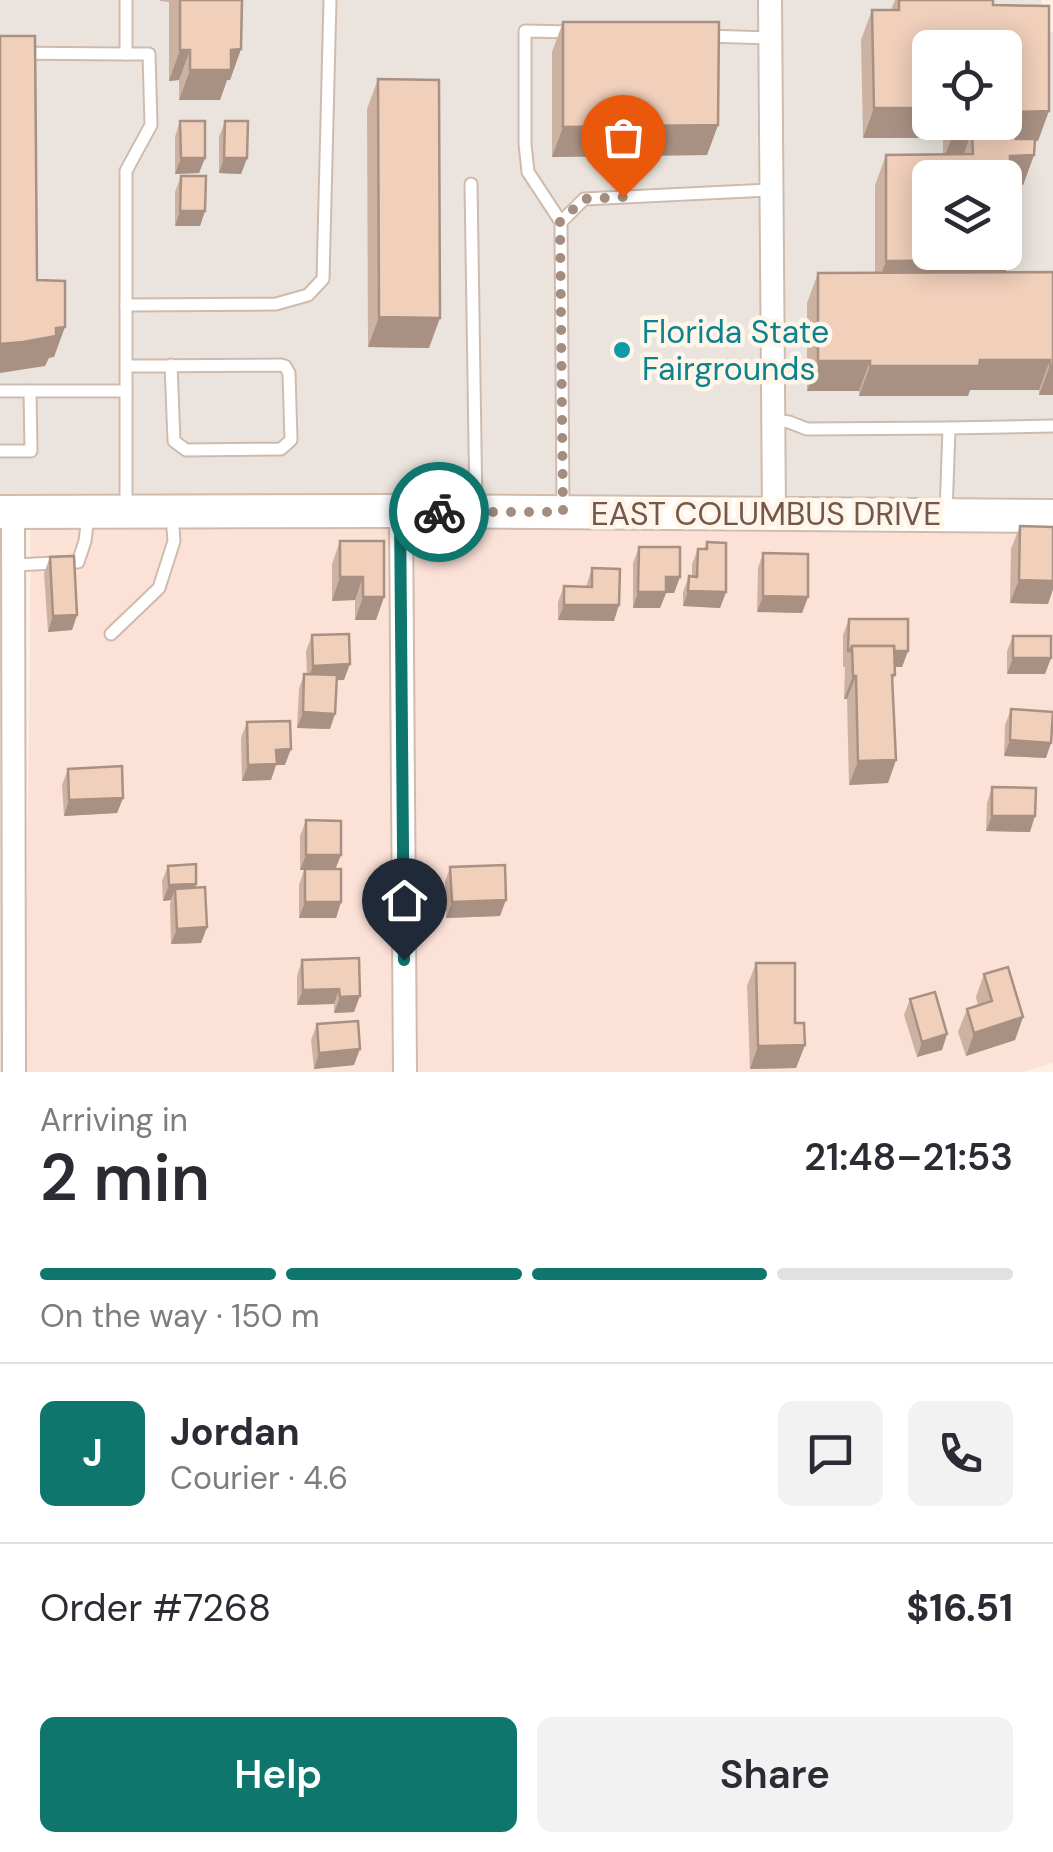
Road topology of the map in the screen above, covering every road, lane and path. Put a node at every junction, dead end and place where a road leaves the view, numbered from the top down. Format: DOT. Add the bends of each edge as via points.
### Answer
graph roads {
  1 [pos="126,0"];
  2 [pos="330,0"];
  3 [pos="770,0"];
  4 [pos="584,33"];
  5 [pos="701,36"];
  6 [pos="770,38"];
  7 [pos="0,53"];
  8 [pos="126,54"];
  9 [pos="471,184"];
  10 [pos="772,190"];
  11 [pos="560,222"];
  12 [pos="126,305"];
  13 [pos="171,365"];
  14 [pos="127,366"];
  15 [pos="0,392"];
  16 [pos="30,392"];
  17 [pos="126,392"];
  18 [pos="774,420"];
  19 [pos="1053,426"];
  20 [pos="948,428"];
  21 [pos="0,450"];
  22 [pos="400,511"];
  23 [pos="7,512"];
  24 [pos="89,512"];
  25 [pos="126,512"];
  26 [pos="171,512"];
  27 [pos="476,512"];
  28 [pos="563,512"];
  29 [pos="774,514"];
  30 [pos="946,516"];
  31 [pos="1053,516"];
  32 [pos="13,565"];
  33 [pos="111,634"];
  34 [pos="14,1072"];
  35 [pos="405,1072"];
  1 -- 8 [label="lane"];
  2 -- 12 [label="lane" via="323,279 308,295 276,304"];
  3 -- 6 [label="street"];
  4 -- 11 [label="lane" via="525,31 528,172"];
  5 -- 6 [label="lane"];
  6 -- 10 [label="street"];
  7 -- 8 [label="lane"];
  8 -- 12 [label="lane" via="149,54 150,125 126,171"];
  9 -- 27 [label="lane"];
  10 -- 11 [label="lane" via="584,199"];
  10 -- 18 [label="street"];
  11 -- 28 [label="lane"];
  12 -- 14 [label="lane"];
  13 -- 13 [label="lane" via="284,366 288,445 178,446"];
  13 -- 14 [label="lane"];
  14 -- 17 [label="lane"];
  15 -- 16 [label="lane"];
  16 -- 17 [label="lane"];
  16 -- 21 [label="lane" via="31,451"];
  17 -- 25 [label="lane"];
  18 -- 20 [label="lane" via="806,429"];
  18 -- 29 [label="street"];
  19 -- 20 [label="lane"];
  20 -- 30 [label="lane"];
  22 -- 26 [label="main road, EAST COLUMBUS DRIVE"];
  22 -- 27 [label="main road, EAST COLUMBUS DRIVE"];
  22 -- 35 [label="street"];
  23 -- 24 [label="main road, EAST COLUMBUS DRIVE"];
  23 -- 32 [label="street"];
  24 -- 25 [label="main road, EAST COLUMBUS DRIVE"];
  24 -- 32 [label="lane" via="78,562"];
  25 -- 26 [label="main road, EAST COLUMBUS DRIVE"];
  26 -- 33 [label="lane" via="174,541 159,588"];
  27 -- 28 [label="main road, EAST COLUMBUS DRIVE"];
  28 -- 29 [label="main road, EAST COLUMBUS DRIVE"];
  29 -- 30 [label="main road, EAST COLUMBUS DRIVE"];
  30 -- 31 [label="main road, EAST COLUMBUS DRIVE"];
  32 -- 34 [label="street"];
}
